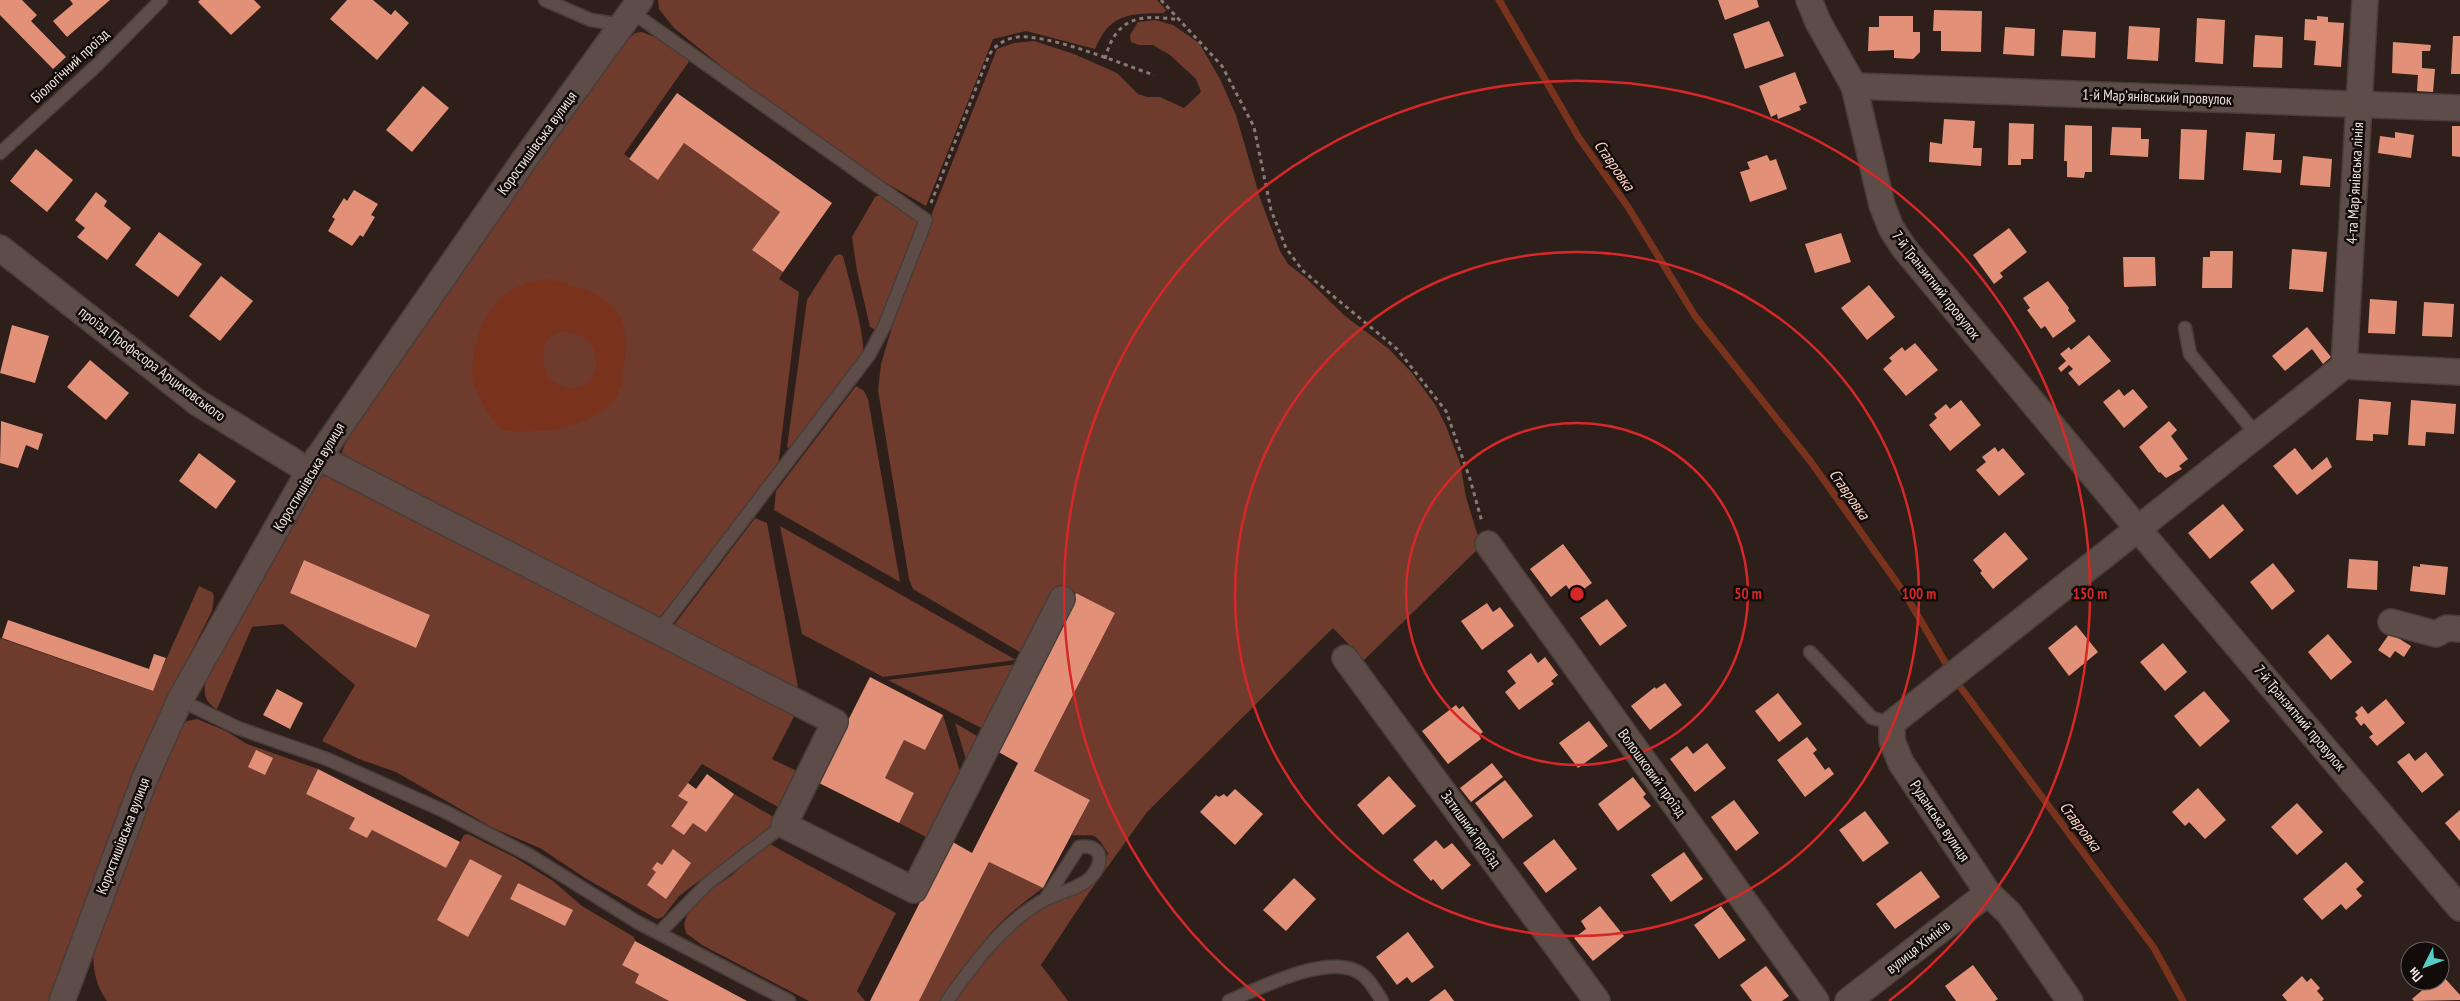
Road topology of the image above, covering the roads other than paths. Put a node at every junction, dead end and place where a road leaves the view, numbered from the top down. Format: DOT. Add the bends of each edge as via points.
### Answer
graph roads {
  1 [pos="161,0"];
  2 [pos="545,0"];
  3 [pos="1809,0"];
  4 [pos="2365,0"];
  5 [pos="631,12"];
  6 [pos="1854,86"];
  7 [pos="2360,104"];
  8 [pos="2460,108"];
  9 [pos="0,153"];
  10 [pos="0,248"];
  11 [pos="2185,328"];
  12 [pos="2344,366"];
  13 [pos="2460,372"];
  14 [pos="2257,435"];
  15 [pos="314,464"];
  16 [pos="2138,529"];
  17 [pos="1488,544"];
  18 [pos="1062,599"];
  19 [pos="2391,622"];
  20 [pos="2460,629"];
  21 [pos="658,632"];
  22 [pos="1810,652"];
  23 [pos="1345,658"];
  24 [pos="180,700"];
  25 [pos="1892,723"];
  26 [pos="784,825"];
  27 [pos="1988,893"];
  28 [pos="1046,898"];
  29 [pos="2458,903"];
  30 [pos="659,933"];
  31 [pos="65,1000"];
  32 [pos="789,1001"];
  33 [pos="946,1001"];
  34 [pos="1229,1001"];
  35 [pos="1382,1001"];
  36 [pos="1597,1001"];
  37 [pos="1816,1001"];
  38 [pos="1848,1001"];
  39 [pos="2070,1001"];
  1 -- 9 [label="lane, Біологічний проїзд" via="96,66"];
  2 -- 5 [label="lane" via="592,20"];
  3 -- 6 [label="street, 7-й Транзитний провулок"];
  4 -- 7 [label="street, 4-та Марʼянівська лінія"];
  5 -- 15 [label="street, Коростишівська вулиця" via="516,171"];
  5 -- 21 [label="lane" via="925,220 885,325 870,355"];
  6 -- 7 [label="street, 1-й Марʼянівський провулок"];
  6 -- 16 [label="street, 7-й Транзитний провулок" via="1882,205 1891,228 1904,248"];
  7 -- 8 [label="street, 1-й Марʼянівський провулок"];
  7 -- 12 [label="street, 4-та Марʼянівська лінія"];
  10 -- 15 [label="street, проїзд Професора Арциховського" via="198,403"];
  11 -- 14 [label="lane" via="2190,354"];
  12 -- 13 [label="street"];
  12 -- 14 [label="street"];
  14 -- 16 [label="street"];
  15 -- 21 [label="street, проїзд Професора Арциховського"];
  15 -- 24 [label="street, Коростишівська вулиця"];
  16 -- 25 [label="street"];
  16 -- 29 [label="street, 7-й Транзитний провулок"];
  17 -- 37 [label="street, Волошковий проїзд"];
  18 -- 26 [label="street" via="914,890"];
  19 -- 20 [label="street" via="2436,634 2446,628"];
  21 -- 26 [label="street, проїзд Професора Арциховського" via="835,722"];
  22 -- 25 [label="lane" via="1872,718"];
  23 -- 36 [label="street, Затишний проїзд"];
  24 -- 30 [label="lane" via="238,728 326,759 444,811 531,856"];
  24 -- 31 [label="street, Коростишівська вулиця" via="145,778"];
  25 -- 27 [label="street, Руданська вулиця" via="1892,740 1901,762"];
  26 -- 30 [label="lane" via="708,884"];
  27 -- 38 [label="street, вулиця Хіміків"];
  27 -- 39 [label="street, Руданська вулиця" via="2010,914"];
  28 -- 28 [label="lane" via="1090,878 1098,866 1100,856 1096,848 1089,845 1079,847"];
  28 -- 33 [label="lane" via="1018,916"];
  30 -- 32 [label="lane"];
  34 -- 35 [label="lane" via="1274,982 1328,966 1348,968 1364,975"];
}
